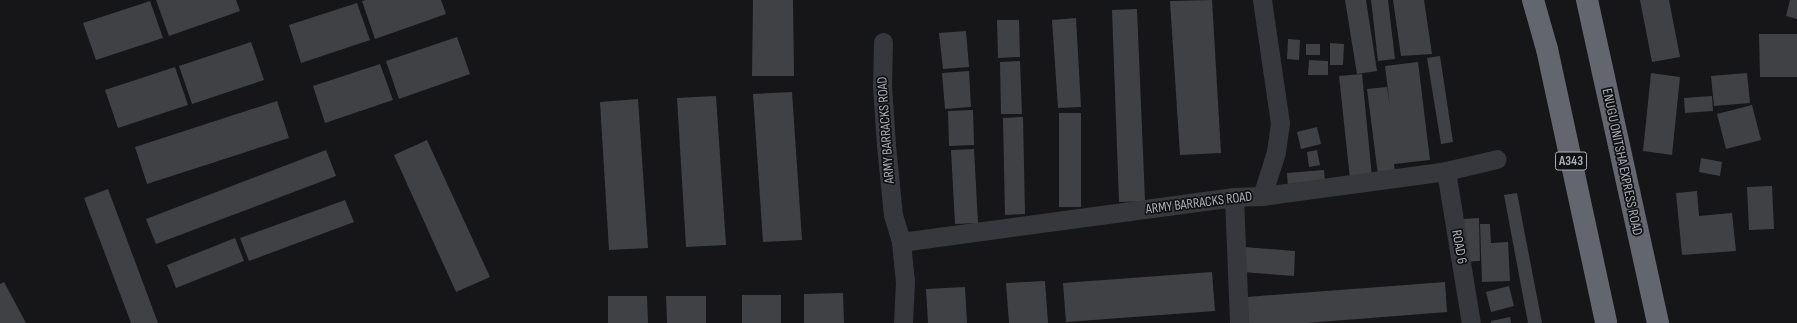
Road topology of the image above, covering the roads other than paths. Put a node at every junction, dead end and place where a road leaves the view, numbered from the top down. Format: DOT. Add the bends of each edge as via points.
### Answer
graph roads {
  1 [pos="1262,0"];
  2 [pos="1533,0"];
  3 [pos="1587,0"];
  4 [pos="884,42"];
  5 [pos="1497,159"];
  6 [pos="1446,171"];
  7 [pos="1262,196"];
  8 [pos="1234,197"];
  9 [pos="901,242"];
  10 [pos="903,323"];
  11 [pos="1239,323"];
  12 [pos="1471,323"];
  13 [pos="1606,323"];
  14 [pos="1658,323"];
  1 -- 7 [label="street" via="1280,123 1276,152"];
  2 -- 13 [label="highway, A343" via="1547,49"];
  3 -- 14 [label="highway, ENUGU ONITSHA EXPRESS ROAD"];
  4 -- 9 [label="street, ARMY BARRACKS ROAD" via="882,86 886,145 893,215"];
  5 -- 6 [label="street, ARMY BARRACKS ROAD"];
  6 -- 7 [label="street, ARMY BARRACKS ROAD"];
  6 -- 12 [label="street, ROAD 6"];
  7 -- 8 [label="street, ARMY BARRACKS ROAD"];
  8 -- 9 [label="street, ARMY BARRACKS ROAD"];
  8 -- 11 [label="street"];
  9 -- 10 [label="street, ARMY BARRACKS ROAD" via="905,282"];
}
